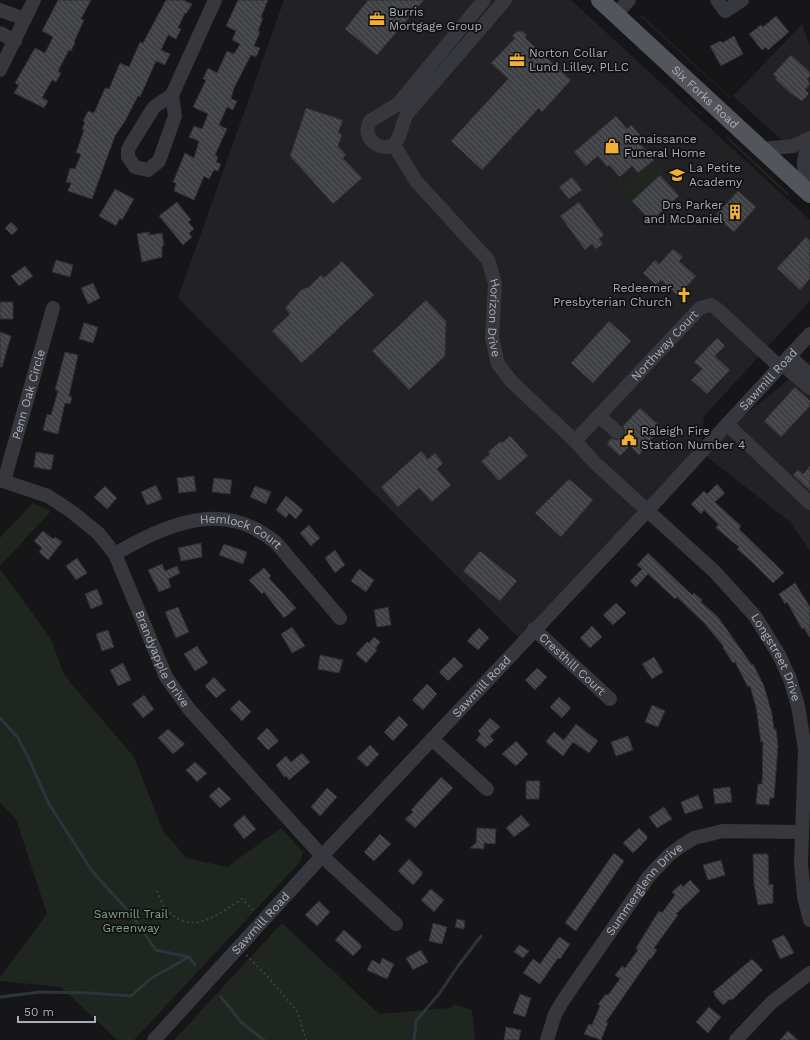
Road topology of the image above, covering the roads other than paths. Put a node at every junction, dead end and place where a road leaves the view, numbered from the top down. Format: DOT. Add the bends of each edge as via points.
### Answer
graph roads {
  1 [pos="34,0"];
  2 [pos="215,0"];
  3 [pos="484,0"];
  4 [pos="505,0"];
  5 [pos="600,0"];
  6 [pos="629,0"];
  7 [pos="717,0"];
  8 [pos="742,0"];
  9 [pos="0,10"];
  10 [pos="616,14"];
  11 [pos="25,19"];
  12 [pos="0,33"];
  13 [pos="15,41"];
  14 [pos="0,70"];
  15 [pos="172,94"];
  16 [pos="810,139"];
  17 [pos="394,145"];
  18 [pos="762,149"];
  19 [pos="808,192"];
  20 [pos="52,308"];
  21 [pos="810,334"];
  22 [pos="784,362"];
  23 [pos="810,375"];
  24 [pos="810,388"];
  25 [pos="599,416"];
  26 [pos="727,424"];
  27 [pos="617,432"];
  28 [pos="575,441"];
  29 [pos="2,481"];
  30 [pos="810,503"];
  31 [pos="648,510"];
  32 [pos="115,554"];
  33 [pos="340,618"];
  34 [pos="534,629"];
  35 [pos="610,699"];
  36 [pos="432,739"];
  37 [pos="808,749"];
  38 [pos="487,789"];
  39 [pos="802,832"];
  40 [pos="322,856"];
  41 [pos="810,920"];
  42 [pos="396,924"];
  43 [pos="810,973"];
  44 [pos="154,1040"];
  45 [pos="547,1040"];
  46 [pos="736,1040"];
  1 -- 11 [label="street"];
  2 -- 15 [label="street"];
  3 -- 17 [label="street" via="398,104 370,121 367,129 370,140 379,146"];
  4 -- 17 [label="street" via="407,114 401,134"];
  5 -- 10 [label="main road, Six Forks Road"];
  6 -- 10 [label="street"];
  7 -- 8 [label="street" via="725,11"];
  9 -- 11 [label="street"];
  10 -- 18 [label="main road, Six Forks Road"];
  11 -- 13 [label="street"];
  12 -- 13 [label="street"];
  13 -- 14 [label="street"];
  15 -- 15 [label="street" via="154,107 131,144 128,157 135,167 148,170 159,160 175,116"];
  16 -- 18 [label="street" via="792,146"];
  16 -- 19 [label="street" via="804,161"];
  17 -- 28 [label="street, Horizon Drive" via="416,181 488,260 495,283 492,338 498,364 512,382"];
  18 -- 19 [label="main road, Six Forks Road"];
  20 -- 29 [label="street, Penn Oak Circle"];
  21 -- 22 [label="street, Sawmill Road"];
  22 -- 23 [label="street"];
  22 -- 24 [label="street"];
  22 -- 25 [label="street, Northway Court" via="717,309 711,305 706,306 686,320"];
  22 -- 26 [label="street, Sawmill Road"];
  25 -- 27 [label="street"];
  25 -- 28 [label="street, Northway Court"];
  26 -- 30 [label="street"];
  26 -- 31 [label="street, Sawmill Road"];
  28 -- 31 [label="street, Horizon Drive"];
  29 -- 32 [label="street, Brandyapple Drive" via="48,496 98,533"];
  31 -- 34 [label="street, Sawmill Road"];
  31 -- 37 [label="street, Longstreet Drive" via="715,572 740,598 766,632 790,679"];
  32 -- 33 [label="street, Hemlock Court" via="150,534 181,522 229,520 256,529 275,542"];
  32 -- 40 [label="street, Brandyapple Drive" via="166,677 190,709"];
  34 -- 35 [label="street, Cresthill Court"];
  34 -- 36 [label="street, Sawmill Road"];
  36 -- 38 [label="street"];
  36 -- 40 [label="street, Sawmill Road"];
  37 -- 39 [label="street, Longstreet Drive"];
  39 -- 41 [label="street, Longstreet Drive" via="801,879"];
  39 -- 45 [label="street, Summerglenn Drive" via="723,831 694,838 668,855 649,876 564,999 555,1014"];
  40 -- 42 [label="street, Brandyapple Drive"];
  40 -- 44 [label="street, Sawmill Road"];
  43 -- 46 [label="street" via="772,1002"];
}
